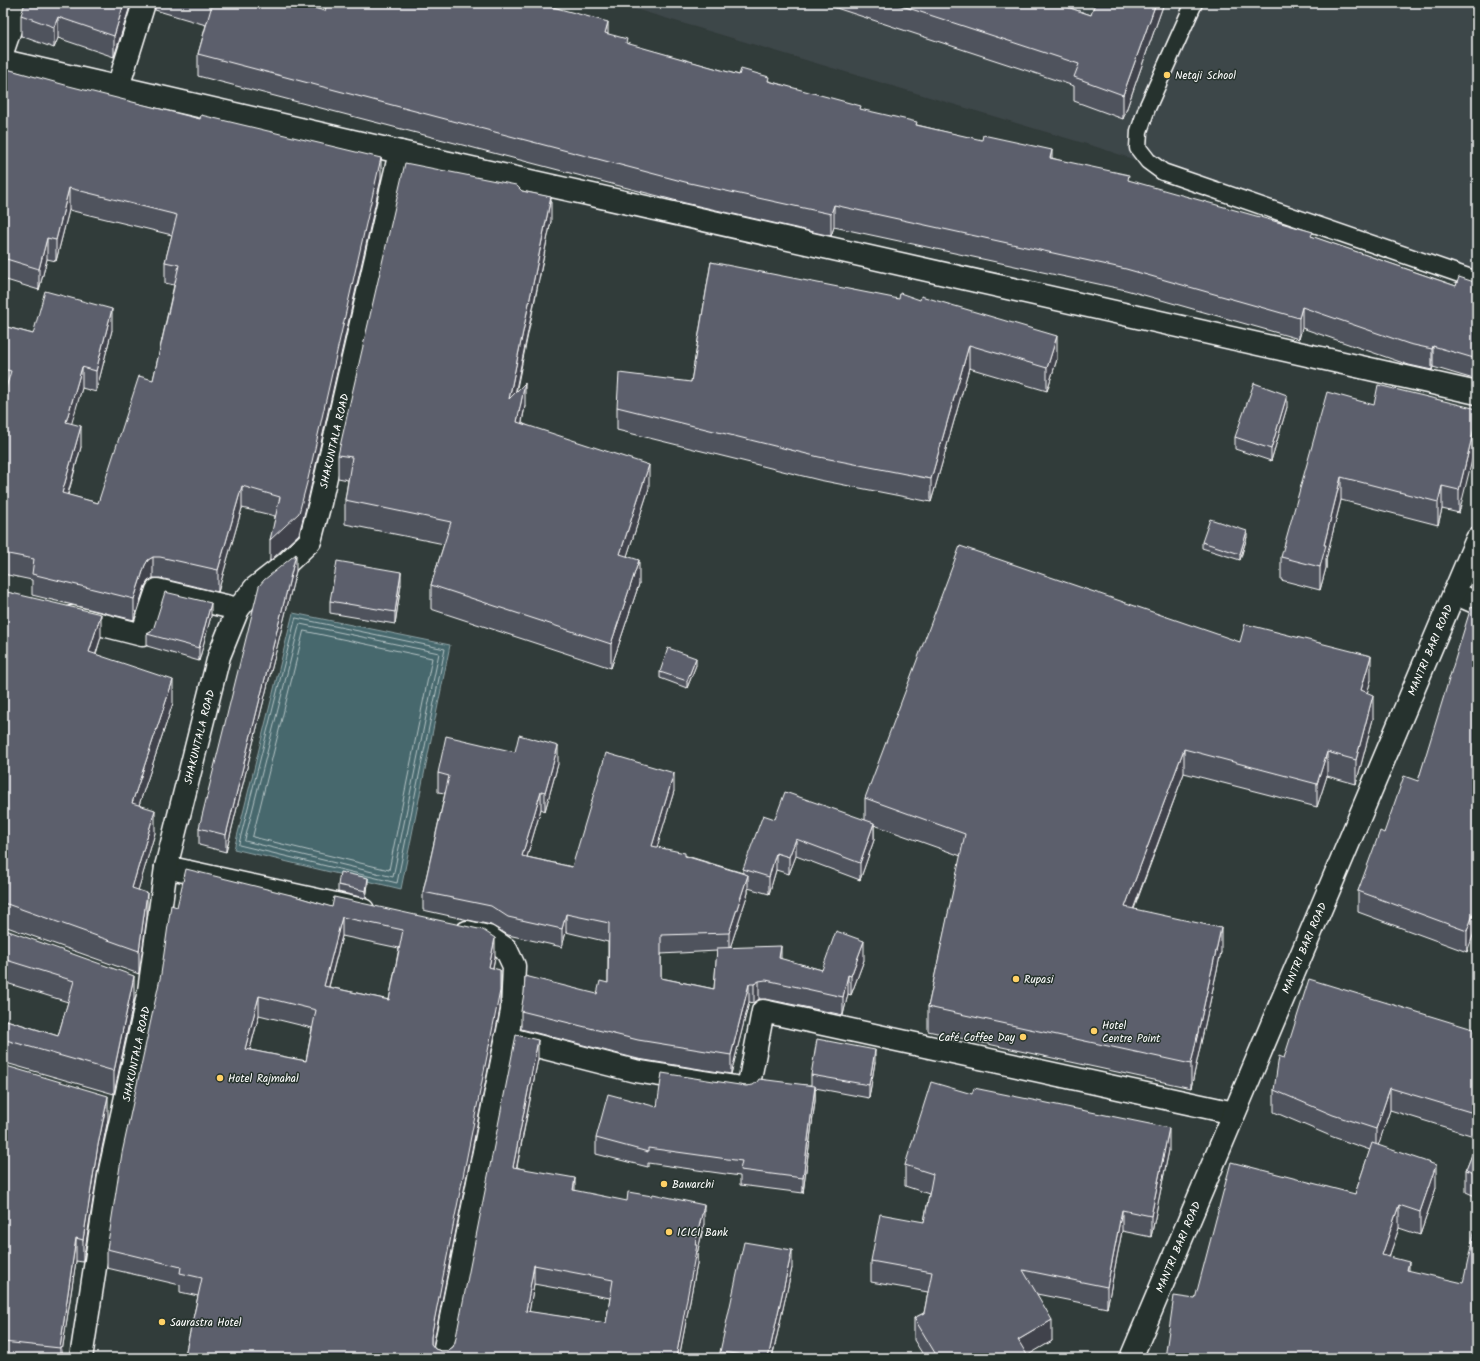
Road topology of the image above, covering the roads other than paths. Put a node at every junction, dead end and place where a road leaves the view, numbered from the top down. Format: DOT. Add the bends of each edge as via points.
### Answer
graph roads {
  1 [pos="19,3"];
  2 [pos="144,3"];
  3 [pos="1194,3"];
  4 [pos="3,50"];
  5 [pos="3,61"];
  6 [pos="118,87"];
  7 [pos="400,152"];
  8 [pos="1477,280"];
  9 [pos="1477,393"];
  10 [pos="1477,539"];
  11 [pos="1454,593"];
  12 [pos="1477,602"];
  13 [pos="238,608"];
  14 [pos="49,612"];
  15 [pos="166,867"];
  16 [pos="380,913"];
  17 [pos="449,928"];
  18 [pos="1289,982"];
  19 [pos="127,984"];
  20 [pos="1312,989"];
  21 [pos="149,991"];
  22 [pos="506,1038"];
  23 [pos="100,1104"];
  24 [pos="123,1110"];
  25 [pos="1234,1114"];
  26 [pos="81,1358"];
  27 [pos="444,1358"];
  28 [pos="1131,1358"];
  1 -- 4 [label="street"];
  2 -- 6 [label="street"];
  3 -- 8 [label="lane" via="1139,131 1138,148 1148,161 1163,172"];
  5 -- 6 [label="street"];
  6 -- 7 [label="street"];
  7 -- 9 [label="street"];
  7 -- 13 [label="street, SHAKUNTALA ROAD" via="310,541 255,588"];
  10 -- 11 [label="street, MANTRI BARI ROAD"];
  11 -- 12 [label="street"];
  11 -- 18 [label="street, MANTRI BARI ROAD"];
  13 -- 14 [label="street" via="157,590 142,635"];
  13 -- 15 [label="street, SHAKUNTALA ROAD" via="219,656"];
  15 -- 16 [label="street"];
  15 -- 21 [label="street, SHAKUNTALA ROAD"];
  17 -- 22 [label="street" via="488,936 506,949 514,966 512,1011"];
  18 -- 20 [label="street"];
  18 -- 25 [label="street, MANTRI BARI ROAD"];
  19 -- 21 [label="street"];
  21 -- 24 [label="street, SHAKUNTALA ROAD"];
  22 -- 25 [label="street" via="635,1071 748,1089 763,1011"];
  22 -- 27 [label="street"];
  23 -- 24 [label="street"];
  24 -- 26 [label="street, SHAKUNTALA ROAD" via="110,1170"];
  25 -- 28 [label="street, MANTRI BARI ROAD"];
}
